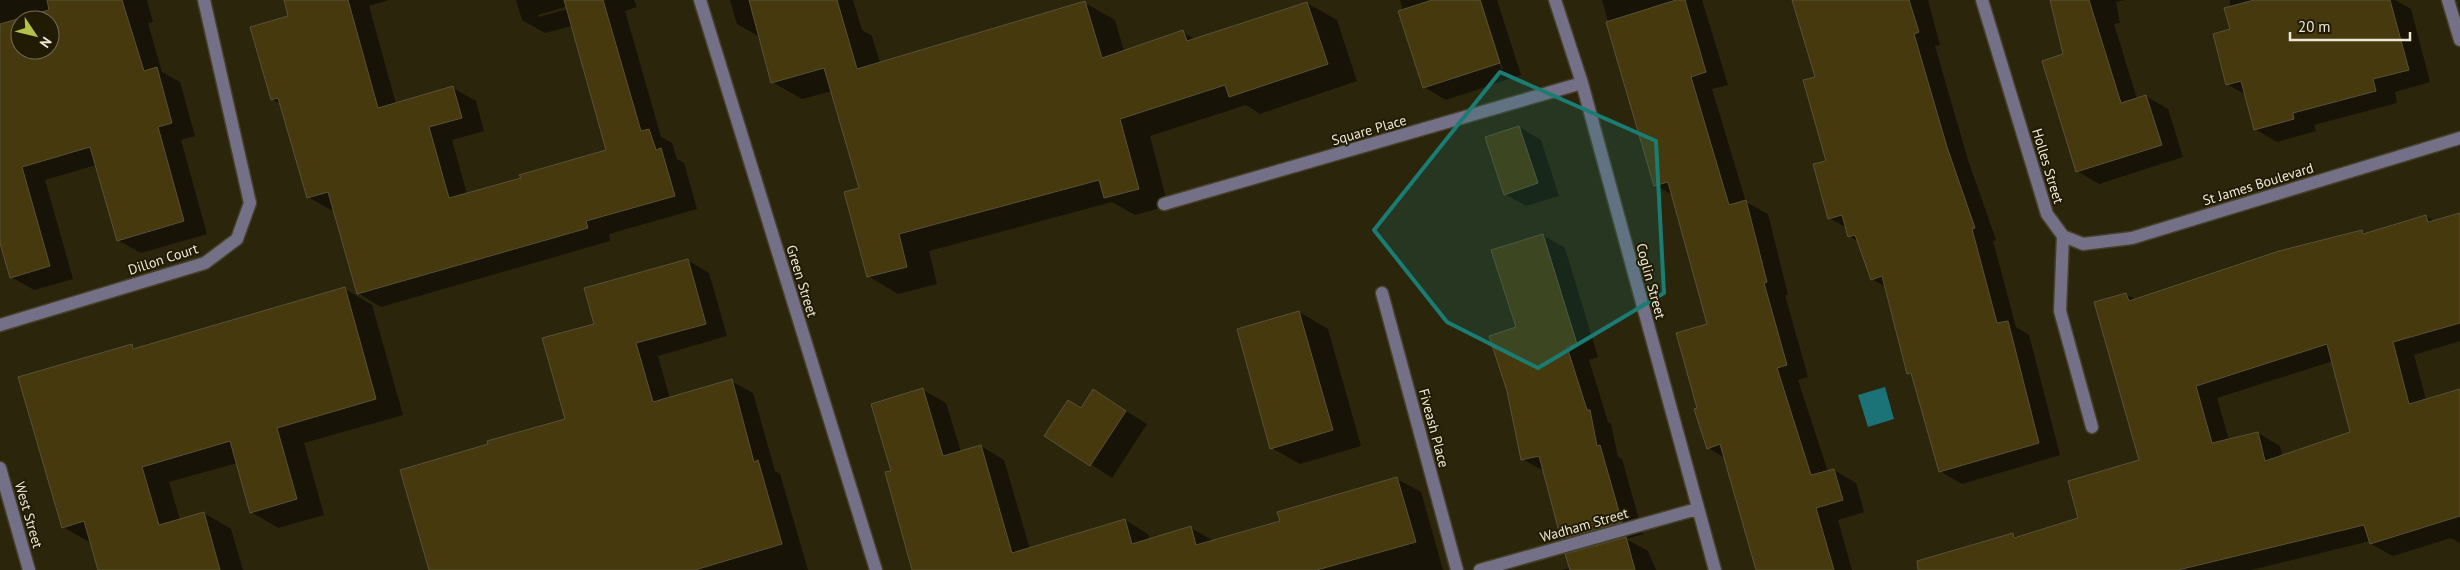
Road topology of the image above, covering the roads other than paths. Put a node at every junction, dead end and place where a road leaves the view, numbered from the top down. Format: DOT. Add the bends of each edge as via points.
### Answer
graph roads {
  1 [pos="204,0"];
  2 [pos="700,0"];
  3 [pos="1555,0"];
  4 [pos="1982,0"];
  5 [pos="2448,0"];
  6 [pos="2460,40"];
  7 [pos="1582,83"];
  8 [pos="2460,138"];
  9 [pos="1164,204"];
  10 [pos="2063,236"];
  11 [pos="1382,293"];
  12 [pos="0,325"];
  13 [pos="2092,427"];
  14 [pos="0,468"];
  15 [pos="1696,509"];
  16 [pos="29,570"];
  17 [pos="876,570"];
  18 [pos="1457,570"];
  19 [pos="1480,570"];
  20 [pos="1715,570"];
  1 -- 12 [label="street, Dillon Court" via="250,204 237,239 205,264"];
  2 -- 17 [label="street, Green Street"];
  3 -- 7 [label="street, Coglin Street"];
  4 -- 10 [label="street, Holles Street" via="2047,214"];
  5 -- 6 [label="street"];
  7 -- 9 [label="street, Square Place"];
  7 -- 15 [label="street, Coglin Street"];
  8 -- 10 [label="street, St James Boulevard" via="2132,238 2083,244"];
  10 -- 13 [label="street" via="2060,311"];
  11 -- 18 [label="street, Fiveash Place"];
  14 -- 16 [label="street, West Street"];
  15 -- 19 [label="street, Wadham Street"];
  15 -- 20 [label="street, Coglin Street"];
}
